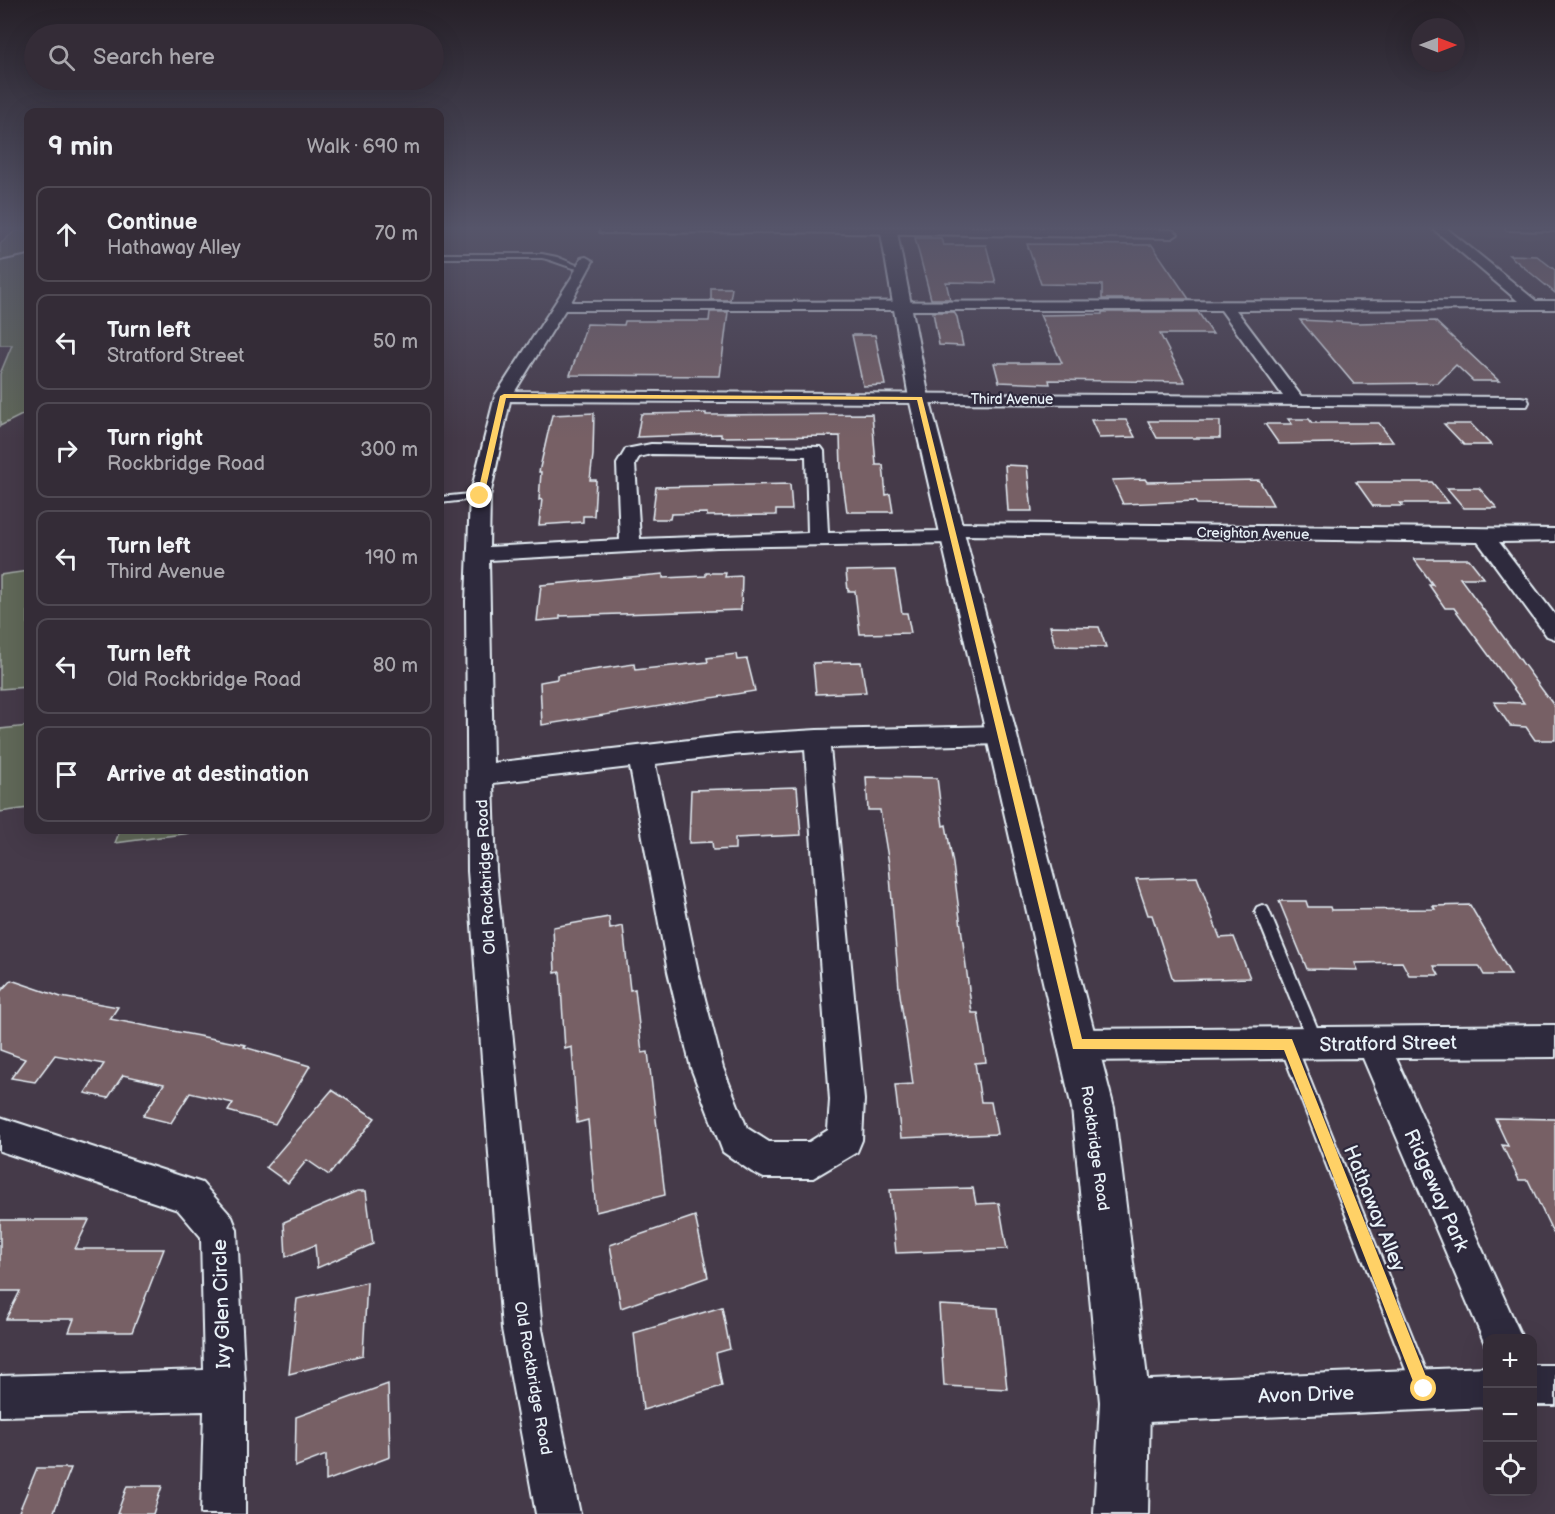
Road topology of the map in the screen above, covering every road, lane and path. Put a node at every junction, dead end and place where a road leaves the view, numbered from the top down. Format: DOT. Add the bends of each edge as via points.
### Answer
graph roads {
  1 [pos="565,298"];
  2 [pos="900,298"];
  3 [pos="1523,298"];
  4 [pos="1532,305"];
  5 [pos="560,306"];
  6 [pos="902,306"];
  7 [pos="1555,306"];
  8 [pos="1226,307"];
  9 [pos="504,396"];
  10 [pos="919,398"];
  11 [pos="1296,401"];
  12 [pos="1521,402"];
  13 [pos="480,496"];
  14 [pos="444,500"];
  15 [pos="952,533"];
  16 [pos="1555,534"];
  17 [pos="1484,536"];
  18 [pos="818,538"];
  19 [pos="630,545"];
  20 [pos="479,554"];
  21 [pos="1555,631"];
  22 [pos="1002,735"];
  23 [pos="817,739"];
  24 [pos="640,755"];
  25 [pos="480,775"];
  26 [pos="1262,911"];
  27 [pos="1555,1041"];
  28 [pos="1372,1042"];
  29 [pos="1301,1043"];
  30 [pos="1077,1045"];
  31 [pos="0,1134"];
  32 [pos="1500,1334"];
  33 [pos="1537,1385"];
  34 [pos="1555,1385"];
  35 [pos="1483,1387"];
  36 [pos="1424,1389"];
  37 [pos="225,1390"];
  38 [pos="0,1396"];
  39 [pos="1125,1402"];
  40 [pos="223,1514"];
  41 [pos="558,1514"];
  42 [pos="1121,1514"];
  1 -- 5 [label="street, Old Rockbridge Road"];
  2 -- 6 [label="street, Rockbridge Road"];
  3 -- 4 [label="street"];
  4 -- 7 [label="street"];
  4 -- 8 [label="street"];
  5 -- 6 [label="street"];
  5 -- 9 [label="street, Old Rockbridge Road"];
  6 -- 8 [label="street"];
  6 -- 10 [label="street, Rockbridge Road"];
  8 -- 11 [label="street"];
  9 -- 10 [label="street, Third Avenue"];
  9 -- 13 [label="street, Old Rockbridge Road"];
  10 -- 11 [label="street, Third Avenue"];
  10 -- 15 [label="street, Rockbridge Road"];
  11 -- 12 [label="street, Third Avenue"];
  13 -- 14 [label="lane"];
  13 -- 20 [label="street, Old Rockbridge Road"];
  15 -- 17 [label="street, Creighton Avenue"];
  15 -- 18 [label="street, Creighton Avenue"];
  15 -- 22 [label="street, Rockbridge Road"];
  16 -- 17 [label="street, Creighton Avenue"];
  17 -- 21 [label="street"];
  18 -- 19 [label="street, Creighton Avenue"];
  18 -- 19 [label="street" via="815,451 651,449 632,453 626,464"];
  19 -- 20 [label="street, Creighton Avenue"];
  20 -- 25 [label="street, Old Rockbridge Road"];
  22 -- 23 [label="street"];
  22 -- 30 [label="street, Rockbridge Road"];
  23 -- 24 [label="street"];
  23 -- 24 [label="street" via="847,1100 845,1140 813,1160 764,1161 735,1140 704,1058"];
  24 -- 25 [label="street"];
  25 -- 41 [label="street, Old Rockbridge Road" via="482,871 522,1329"];
  26 -- 29 [label="lane, Hathaway Alley"];
  27 -- 28 [label="street, Stratford Street"];
  28 -- 29 [label="street, Stratford Street"];
  28 -- 32 [label="street, Ridgeway Park"];
  29 -- 30 [label="street, Stratford Street"];
  29 -- 36 [label="lane, Hathaway Alley"];
  30 -- 39 [label="street, Rockbridge Road" via="1093,1108"];
  31 -- 37 [label="street, Ivy Glen Circle" via="189,1196 197,1204 219,1230"];
  33 -- 34 [label="street"];
  35 -- 36 [label="street, Avon Drive"];
  36 -- 39 [label="street, Avon Drive"];
  37 -- 38 [label="street"];
  37 -- 40 [label="street, Ivy Glen Circle"];
  39 -- 42 [label="street, Rockbridge Road"];
}
